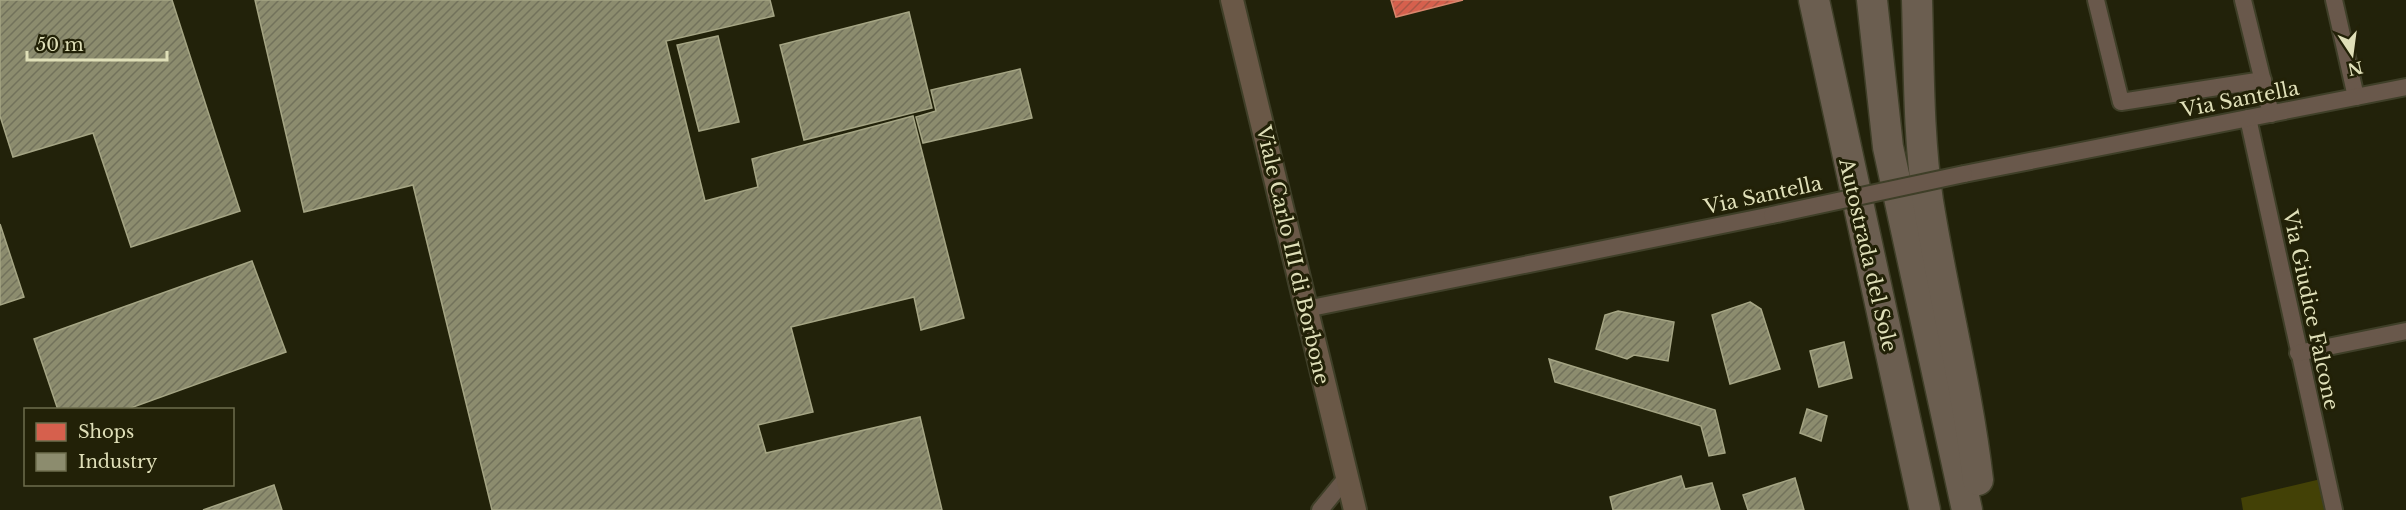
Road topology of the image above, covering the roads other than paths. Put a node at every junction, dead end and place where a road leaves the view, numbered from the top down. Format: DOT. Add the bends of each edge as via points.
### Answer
graph roads {
  1 [pos="1232,0"];
  2 [pos="1814,0"];
  3 [pos="1872,0"];
  4 [pos="1917,0"];
  5 [pos="2096,0"];
  6 [pos="2243,0"];
  7 [pos="2334,0"];
  8 [pos="2263,80"];
  9 [pos="2406,87"];
  10 [pos="2356,97"];
  11 [pos="2271,114"];
  12 [pos="2248,118"];
  13 [pos="1306,309"];
  14 [pos="2406,331"];
  15 [pos="2298,353"];
  16 [pos="1347,477"];
  17 [pos="1320,510"];
  18 [pos="1354,510"];
  19 [pos="1925,510"];
  20 [pos="1967,510"];
  21 [pos="1980,510"];
  22 [pos="2334,510"];
  1 -- 13 [label="main road, Viale Carlo III di Borbone"];
  2 -- 19 [label="highway, Autostrada del Sole"];
  3 -- 20 [label="highway, Autostrada del Sole" via="1888,147"];
  4 -- 21 [label="highway" via="1921,144 1928,202 1970,418"];
  5 -- 8 [label="street" via="2121,102"];
  6 -- 8 [label="street"];
  7 -- 10 [label="street"];
  8 -- 11 [label="street"];
  9 -- 10 [label="street, Via Santella"];
  10 -- 11 [label="street, Via Santella"];
  11 -- 12 [label="street, Via Santella"];
  12 -- 13 [label="street, Via Santella, bridge"];
  12 -- 15 [label="street, Via Giudice Falcone"];
  13 -- 16 [label="main road, Viale Carlo III di Borbone"];
  14 -- 15 [label="street"];
  15 -- 22 [label="street, Via Giudice Falcone"];
  16 -- 17 [label="street"];
  16 -- 18 [label="main road, Viale Carlo III di Borbone"];
}
